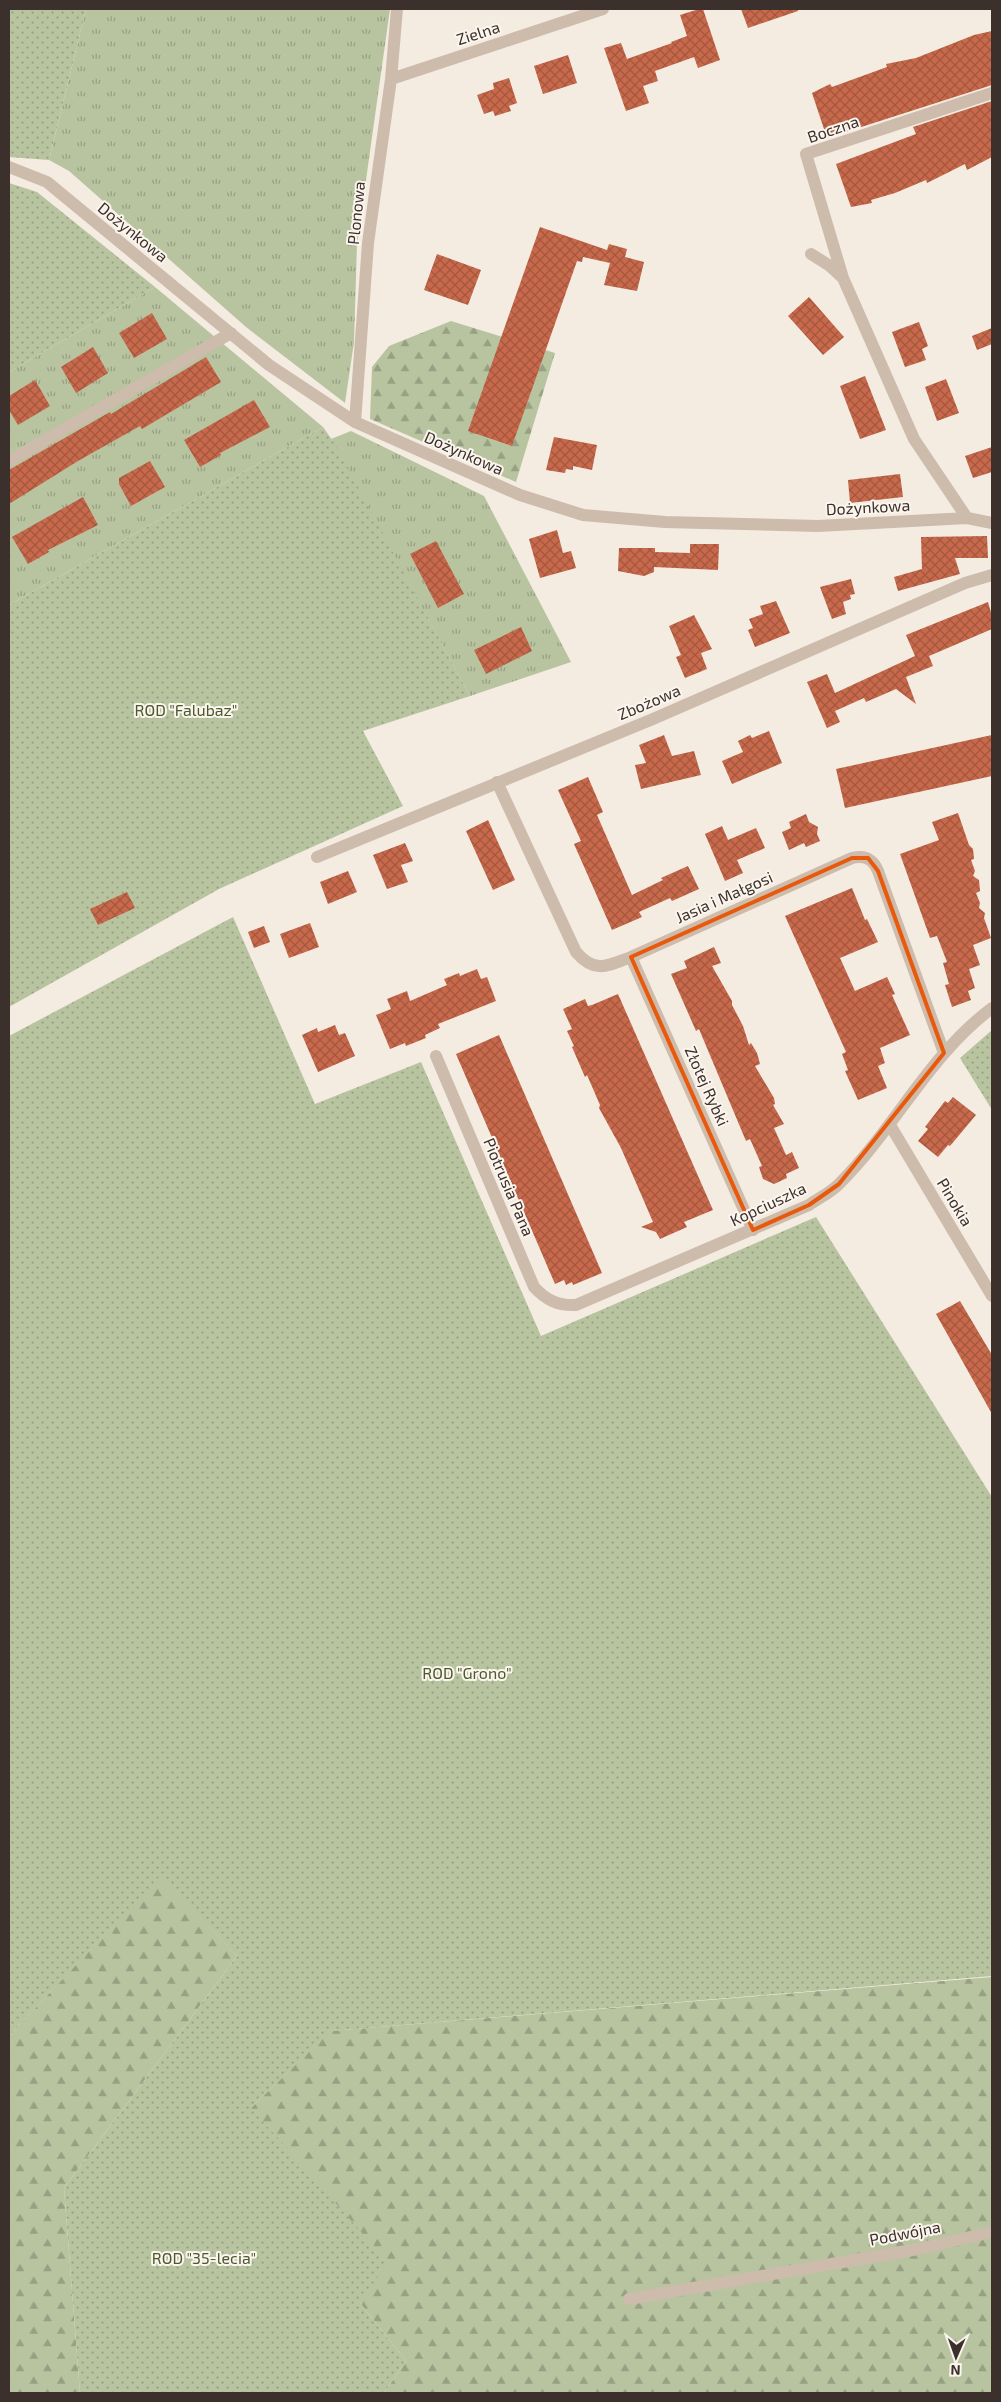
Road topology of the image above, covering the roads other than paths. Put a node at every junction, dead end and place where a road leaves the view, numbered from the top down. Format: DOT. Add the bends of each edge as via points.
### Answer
graph roads {
  1 [pos="397,9"];
  2 [pos="603,9"];
  3 [pos="391,79"];
  4 [pos="992,93"];
  5 [pos="9,167"];
  6 [pos="811,254"];
  7 [pos="843,278"];
  8 [pos="231,333"];
  9 [pos="355,422"];
  10 [pos="9,460"];
  11 [pos="967,518"];
  12 [pos="992,523"];
  13 [pos="992,575"];
  14 [pos="497,782"];
  15 [pos="317,856"];
  16 [pos="631,956"];
  17 [pos="992,1008"];
  18 [pos="944,1053"];
  19 [pos="436,1056"];
  20 [pos="890,1125"];
  21 [pos="753,1230"];
  22 [pos="992,1296"];
  23 [pos="576,1305"];
  24 [pos="992,2232"];
  25 [pos="629,2299"];
  1 -- 3 [label="street, Plonowa"];
  2 -- 3 [label="street, Zielna"];
  3 -- 9 [label="street, Plonowa" via="368,243"];
  4 -- 7 [label="street, Boczna" via="806,154"];
  5 -- 8 [label="street, Dożynkowa" via="48,182"];
  6 -- 7 [label="street, Boczna"];
  7 -- 11 [label="street, Boczna" via="914,439"];
  8 -- 9 [label="street, Dożynkowa" via="269,365"];
  8 -- 10 [label="street"];
  9 -- 11 [label="street, Dożynkowa" via="520,495 582,515 725,525 818,526"];
  11 -- 12 [label="street, Dożynkowa"];
  13 -- 14 [label="street, Zbożowa" via="965,583 653,719"];
  14 -- 15 [label="street, Zbożowa"];
  14 -- 16 [label="street, Jasia i Małgosi" via="576,952 586,963 596,967 609,966"];
  16 -- 18 [label="street, Jasia i Małgosi" via="852,858 868,858 878,871"];
  16 -- 21 [label="street, Złotej Rybki"];
  17 -- 18 [label="street, Kopciuszka"];
  18 -- 20 [label="street, Kopciuszka"];
  19 -- 23 [label="street, Piotrusia Pana" via="534,1287 552,1302"];
  20 -- 21 [label="street, Kopciuszka" via="839,1184 809,1206"];
  20 -- 22 [label="street, Pinokia"];
  21 -- 23 [label="street, Kopciuszka"];
  24 -- 25 [label="street, Podwójna" via="918,2249"];
}
